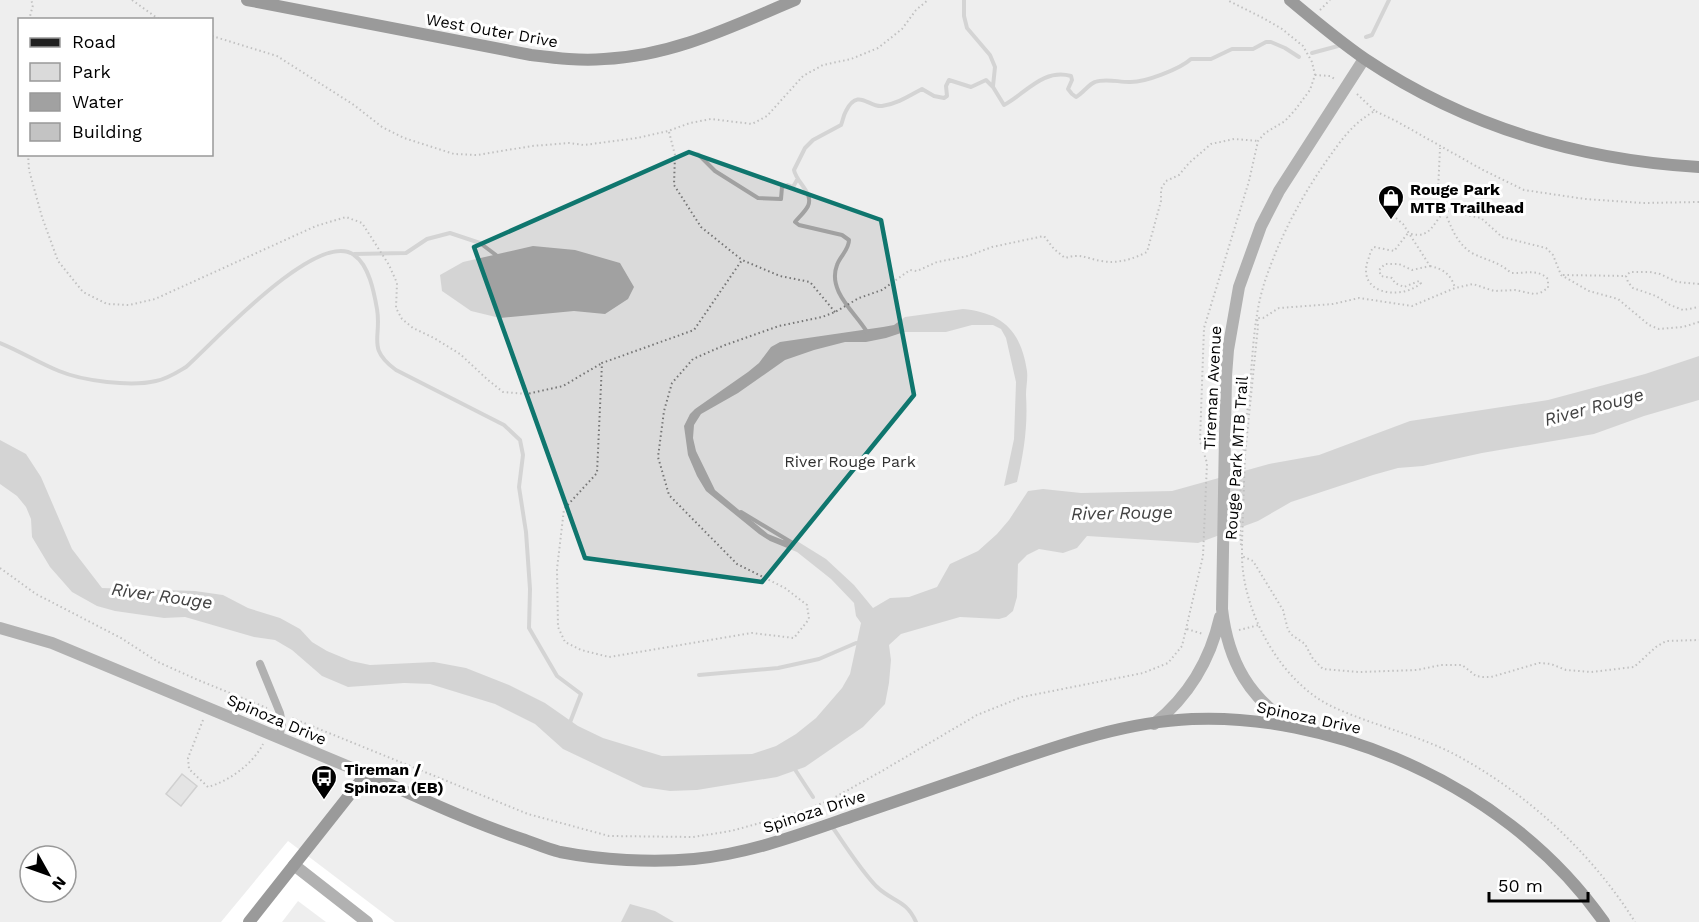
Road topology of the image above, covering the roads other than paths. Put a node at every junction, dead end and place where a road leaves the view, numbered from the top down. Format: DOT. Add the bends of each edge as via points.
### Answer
graph roads {
  1 [pos="247,0"];
  2 [pos="795,0"];
  3 [pos="1290,0"];
  4 [pos="1364,59"];
  5 [pos="1699,167"];
  6 [pos="1222,609"];
  7 [pos="0,628"];
  8 [pos="260,664"];
  9 [pos="1154,724"];
  10 [pos="1302,730"];
  11 [pos="274,735"];
  12 [pos="366,774"];
  13 [pos="294,865"];
  14 [pos="249,922"];
  15 [pos="367,922"];
  16 [pos="1604,922"];
  1 -- 2 [label="street, West Outer Drive" via="531,55 603,60 701,40"];
  3 -- 4 [label="street"];
  4 -- 5 [label="street" via="1412,88 1505,130 1609,158"];
  4 -- 6 [label="street, Tireman Avenue" via="1279,191 1246,264 1234,310 1228,350"];
  6 -- 9 [label="street" via="1213,644 1198,676"];
  6 -- 10 [label="street" via="1229,648 1244,679 1270,708"];
  7 -- 11 [label="street, Spinoza Drive" via="52,643"];
  8 -- 11 [label="lane" via="280,713 282,724"];
  9 -- 10 [label="street, Spinoza Drive" via="1223,718"];
  9 -- 12 [label="street, Spinoza Drive" via="1053,747 831,824 741,851 694,859 636,861 560,852 492,829"];
  10 -- 16 [label="street, Spinoza Drive" via="1379,751 1420,768 1488,807 1562,870"];
  11 -- 12 [label="street, Spinoza Drive"];
  12 -- 13 [label="street"];
  13 -- 14 [label="street"];
  13 -- 15 [label="street"];
}
